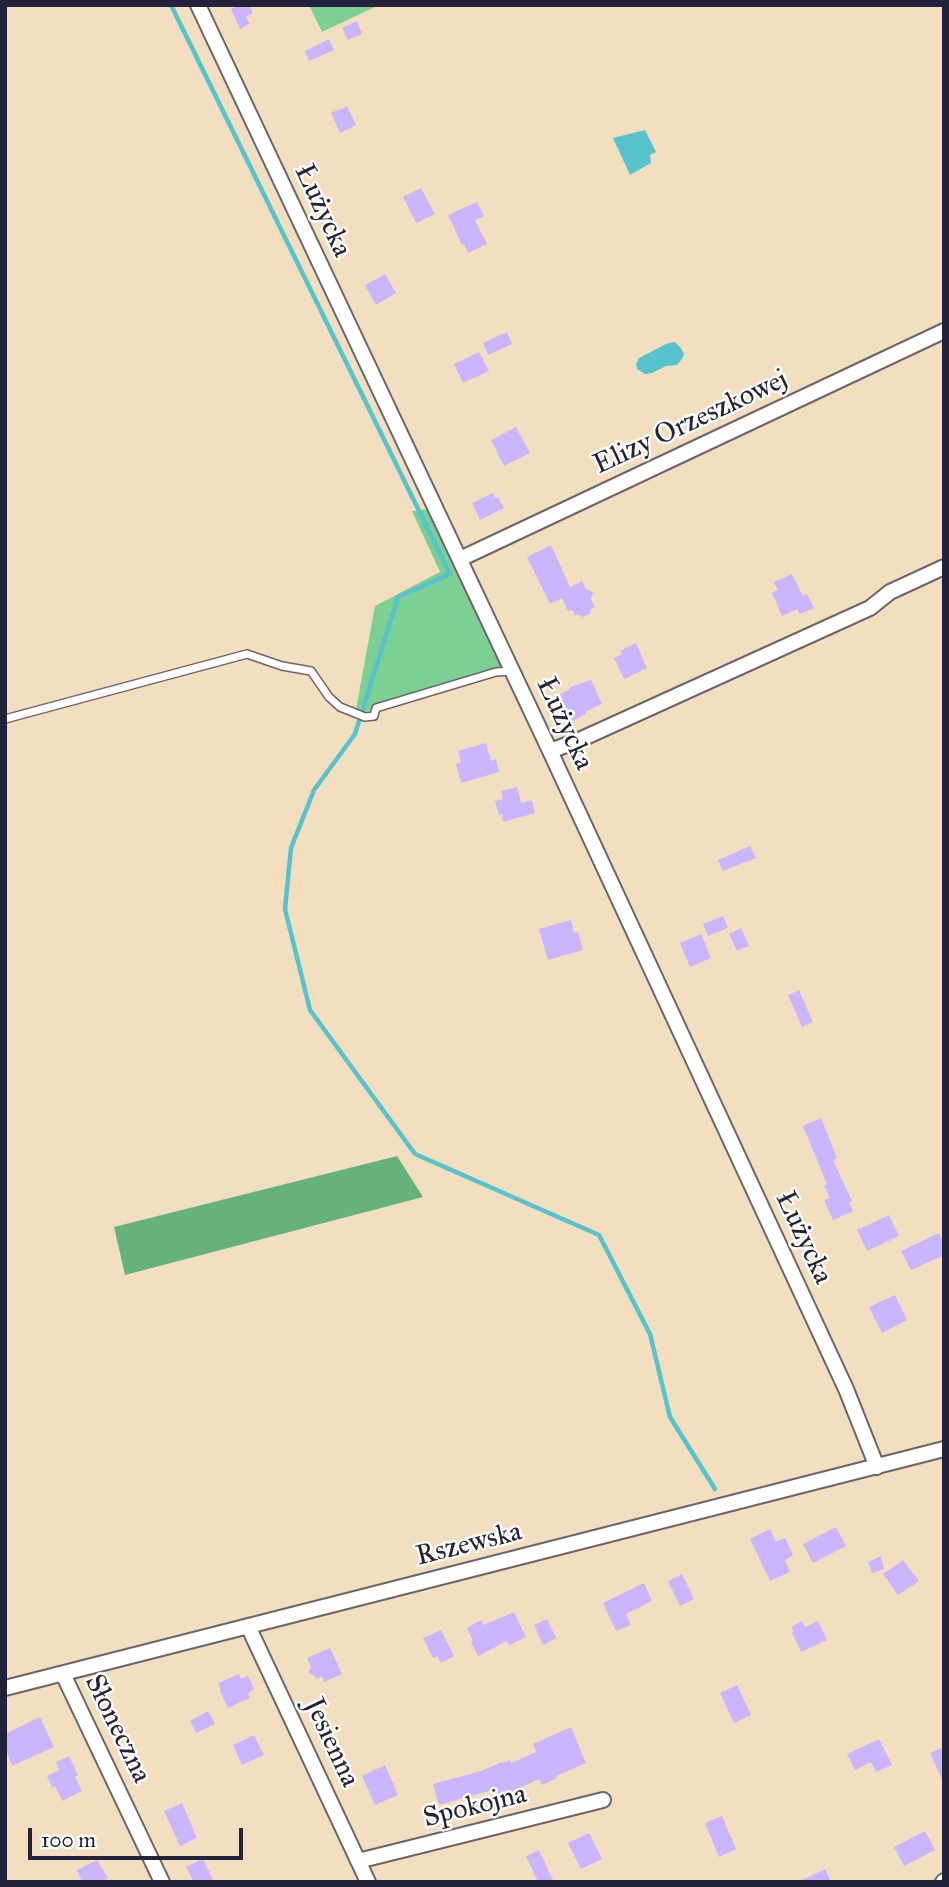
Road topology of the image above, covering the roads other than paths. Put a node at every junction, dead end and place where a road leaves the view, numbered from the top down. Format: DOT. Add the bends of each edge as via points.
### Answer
graph roads {
  1 [pos="198,5"];
  2 [pos="944,331"];
  3 [pos="460,559"];
  4 [pos="944,567"];
  5 [pos="512,671"];
  6 [pos="5,719"];
  7 [pos="550,751"];
  8 [pos="944,1449"];
  9 [pos="877,1467"];
  10 [pos="248,1626"];
  11 [pos="63,1674"];
  12 [pos="5,1688"];
  13 [pos="603,1800"];
  14 [pos="358,1861"];
  15 [pos="162,1882"];
  16 [pos="368,1882"];
  1 -- 3 [label="street, Łużycka"];
  2 -- 3 [label="street, Elizy Orzeszkowej"];
  3 -- 5 [label="street, Łużycka"];
  4 -- 7 [label="street" via="890,592 870,608"];
  5 -- 6 [label="lane" via="376,708 374,716 365,717 340,707 311,671 247,654"];
  5 -- 7 [label="street, Łużycka"];
  7 -- 9 [label="street, Łużycka" via="846,1389"];
  8 -- 9 [label="street, Rszewska"];
  9 -- 10 [label="street, Rszewska"];
  10 -- 11 [label="street, Rszewska"];
  10 -- 14 [label="street, Jesienna"];
  11 -- 12 [label="street, Rszewska"];
  11 -- 15 [label="street, Słoneczna"];
  13 -- 14 [label="street, Spokojna"];
  14 -- 16 [label="street, Jesienna"];
}
